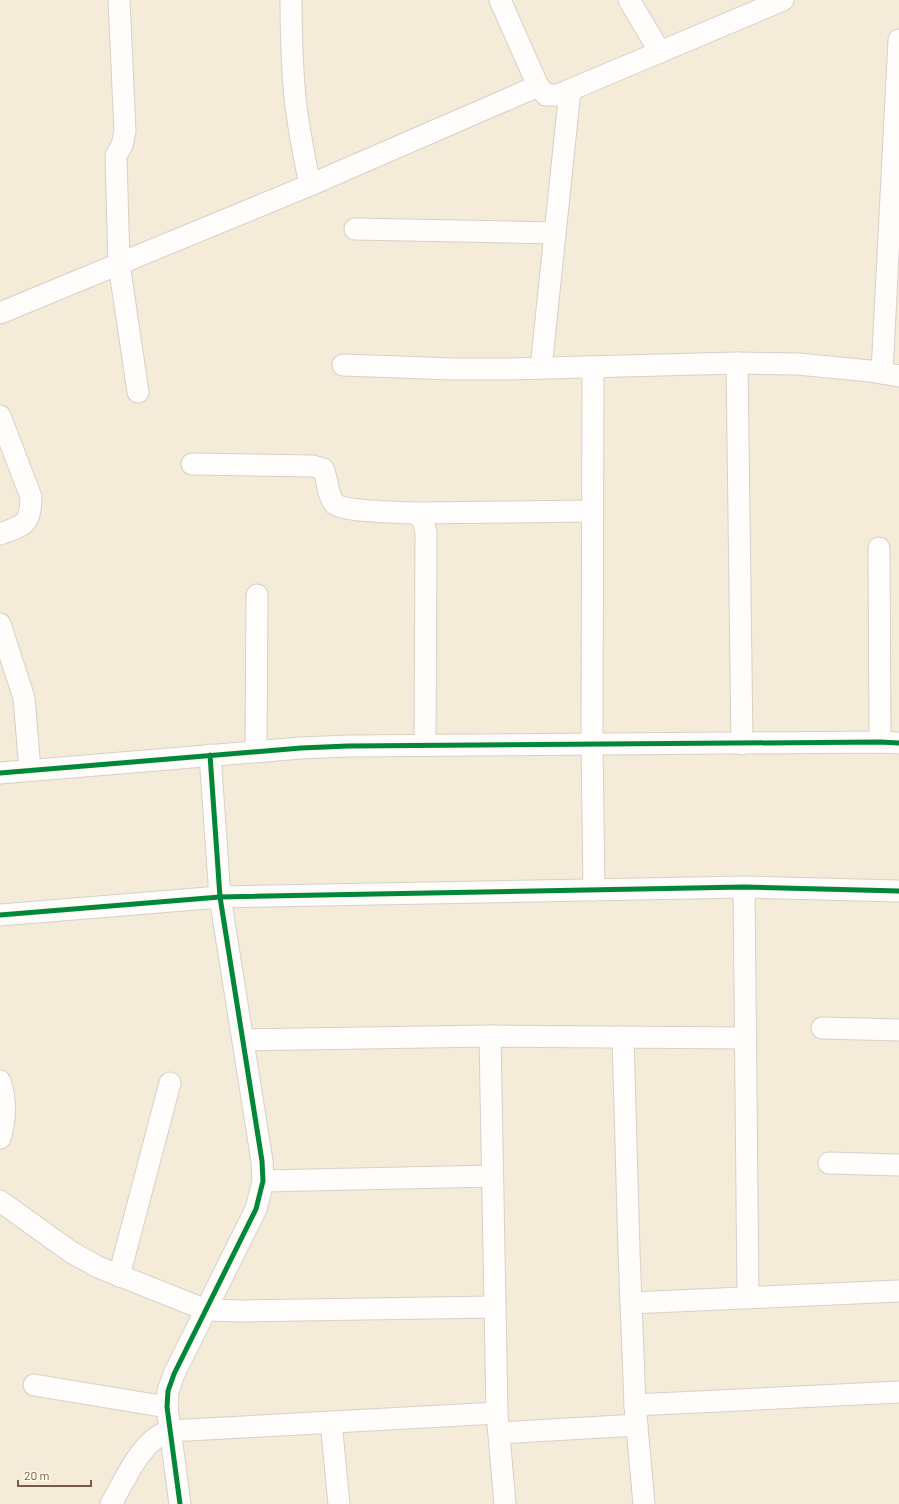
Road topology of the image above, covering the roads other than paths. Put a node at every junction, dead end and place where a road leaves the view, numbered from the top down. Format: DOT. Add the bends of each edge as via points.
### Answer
graph roads {
  1 [pos="119,0"];
  2 [pos="291,0"];
  3 [pos="500,0"];
  4 [pos="629,0"];
  5 [pos="784,0"];
  6 [pos="899,40"];
  7 [pos="660,52"];
  8 [pos="538,86"];
  9 [pos="570,90"];
  10 [pos="310,185"];
  11 [pos="355,229"];
  12 [pos="555,233"];
  13 [pos="119,264"];
  14 [pos="0,313"];
  15 [pos="737,363"];
  16 [pos="343,365"];
  17 [pos="593,367"];
  18 [pos="541,368"];
  19 [pos="891,374"];
  20 [pos="138,392"];
  21 [pos="0,416"];
  22 [pos="192,464"];
  23 [pos="592,511"];
  24 [pos="415,513"];
  25 [pos="0,534"];
  26 [pos="879,548"];
  27 [pos="258,595"];
  28 [pos="0,624"];
  29 [pos="889,743"];
  30 [pos="592,744"];
  31 [pos="742,744"];
  32 [pos="425,745"];
  33 [pos="256,751"];
  34 [pos="210,755"];
  35 [pos="30,770"];
  36 [pos="0,773"];
  37 [pos="744,888"];
  38 [pos="594,890"];
  39 [pos="899,891"];
  40 [pos="220,897"];
  41 [pos="0,915"];
  42 [pos="822,1028"];
  43 [pos="899,1030"];
  44 [pos="490,1036"];
  45 [pos="623,1037"];
  46 [pos="746,1038"];
  47 [pos="244,1040"];
  48 [pos="0,1081"];
  49 [pos="170,1083"];
  50 [pos="0,1138"];
  51 [pos="829,1163"];
  52 [pos="899,1165"];
  53 [pos="492,1176"];
  54 [pos="263,1181"];
  55 [pos="0,1201"];
  56 [pos="119,1276"];
  57 [pos="899,1291"];
  58 [pos="748,1298"];
  59 [pos="631,1302"];
  60 [pos="494,1307"];
  61 [pos="206,1310"];
  62 [pos="34,1385"];
  63 [pos="899,1392"];
  64 [pos="635,1405"];
  65 [pos="167,1407"];
  66 [pos="331,1422"];
  67 [pos="498,1423"];
  68 [pos="637,1425"];
  69 [pos="170,1431"];
  70 [pos="111,1504"];
  71 [pos="180,1504"];
  72 [pos="339,1504"];
  73 [pos="505,1504"];
  74 [pos="644,1504"];
  1 -- 13 [label="street" via="125,131 116,156"];
  2 -- 10 [label="street" via="295,99"];
  3 -- 8 [label="street"];
  4 -- 7 [label="street"];
  5 -- 7 [label="street"];
  6 -- 19 [label="street"];
  7 -- 9 [label="street"];
  8 -- 9 [label="street" via="546,94 558,95"];
  8 -- 10 [label="street"];
  9 -- 12 [label="street"];
  10 -- 13 [label="street"];
  11 -- 12 [label="street"];
  12 -- 18 [label="street"];
  13 -- 14 [label="street"];
  13 -- 20 [label="street"];
  15 -- 17 [label="street"];
  15 -- 19 [label="street" via="798,364"];
  15 -- 31 [label="street"];
  16 -- 18 [label="street" via="454,369"];
  17 -- 18 [label="street"];
  17 -- 23 [label="street"];
  21 -- 25 [label="street" via="31,497 31,510 28,520 20,527"];
  22 -- 24 [label="street" via="313,466 323,469 335,504 347,508"];
  23 -- 24 [label="street"];
  23 -- 30 [label="street"];
  24 -- 32 [label="street" via="423,520 426,532"];
  26 -- 29 [label="street"];
  27 -- 33 [label="street"];
  28 -- 35 [label="street" via="24,698"];
  29 -- 31 [label="street"];
  30 -- 31 [label="street"];
  30 -- 32 [label="street"];
  30 -- 38 [label="street"];
  32 -- 33 [label="street"];
  33 -- 34 [label="street"];
  34 -- 35 [label="street"];
  34 -- 40 [label="street"];
  35 -- 36 [label="street"];
  37 -- 38 [label="street"];
  37 -- 39 [label="street"];
  37 -- 46 [label="street"];
  38 -- 40 [label="street"];
  40 -- 41 [label="street"];
  40 -- 47 [label="street"];
  42 -- 43 [label="street"];
  44 -- 45 [label="street"];
  44 -- 47 [label="street"];
  44 -- 53 [label="street"];
  45 -- 46 [label="street"];
  45 -- 59 [label="street"];
  46 -- 58 [label="street"];
  47 -- 54 [label="street"];
  48 -- 50 [label="street" via="4,1094 4,1113"];
  49 -- 56 [label="street"];
  51 -- 52 [label="street"];
  53 -- 54 [label="street"];
  53 -- 60 [label="street"];
  54 -- 61 [label="street" via="256,1209"];
  55 -- 56 [label="street" via="71,1252 98,1268"];
  56 -- 61 [label="street"];
  57 -- 58 [label="street"];
  58 -- 59 [label="street"];
  59 -- 64 [label="street"];
  60 -- 61 [label="street" via="243,1312"];
  60 -- 67 [label="street"];
  61 -- 65 [label="street" via="174,1374 168,1391"];
  62 -- 65 [label="street"];
  63 -- 64 [label="street"];
  64 -- 68 [label="street"];
  65 -- 69 [label="street"];
  66 -- 67 [label="street"];
  66 -- 69 [label="street"];
  66 -- 72 [label="street"];
  67 -- 68 [label="street"];
  67 -- 73 [label="street"];
  68 -- 74 [label="street"];
  69 -- 70 [label="street" via="152,1440 136,1461"];
  69 -- 71 [label="street"];
}
